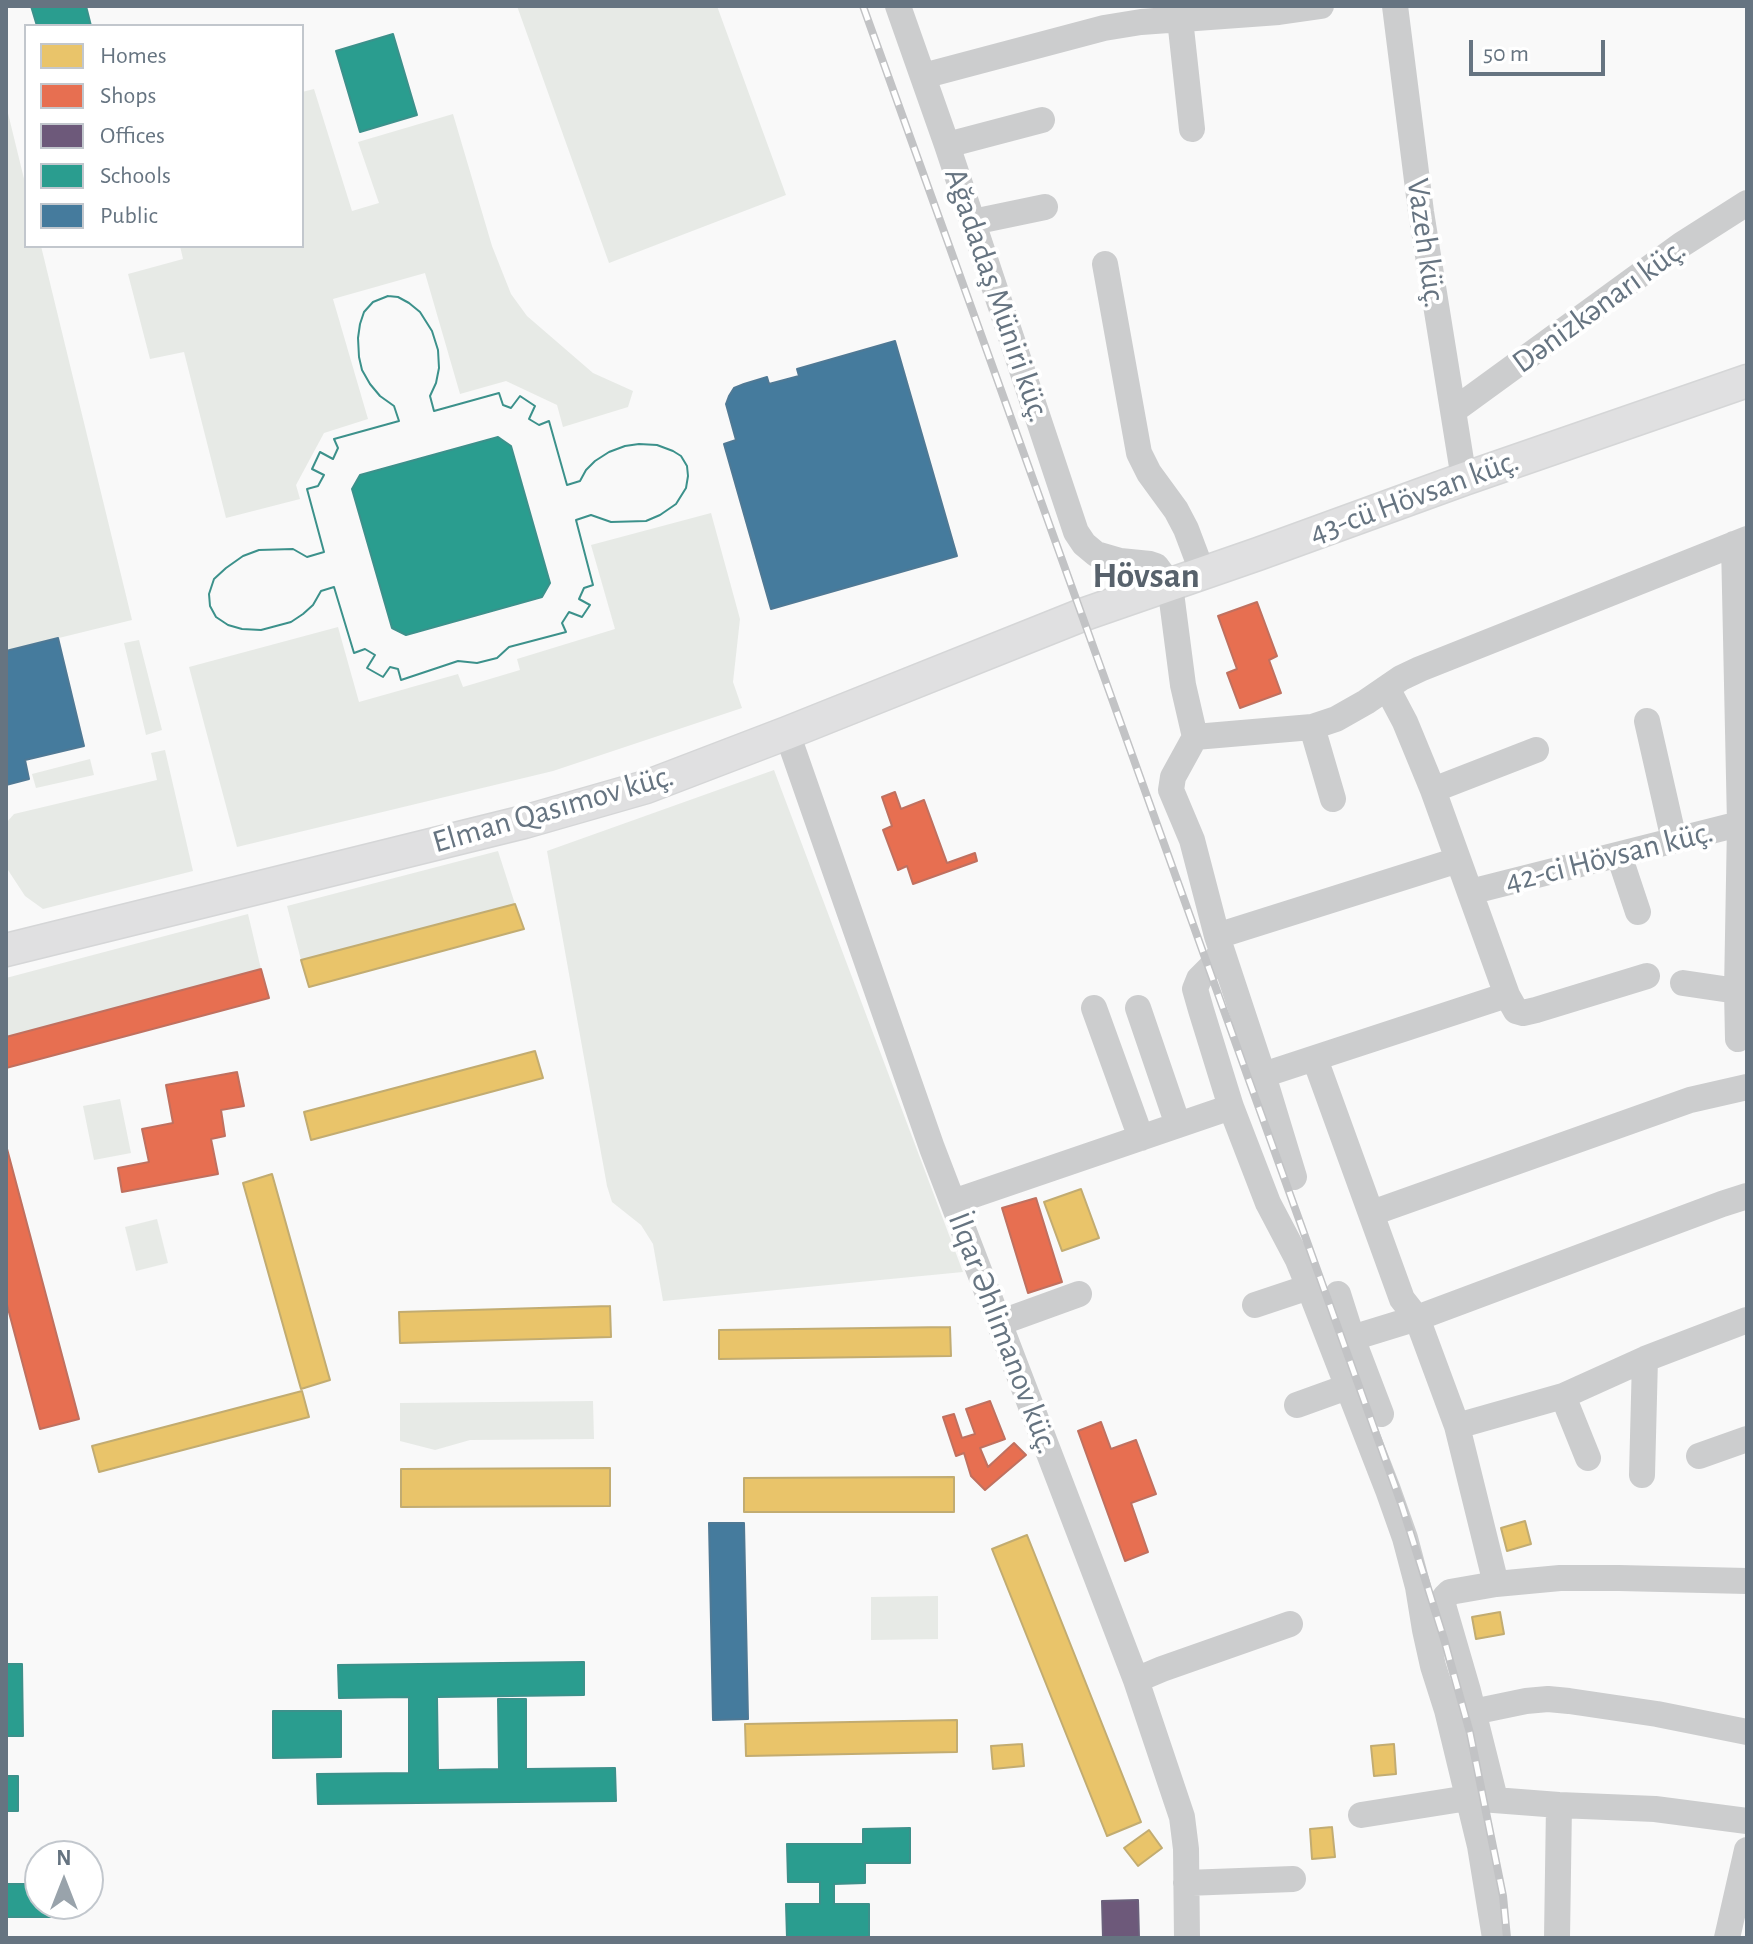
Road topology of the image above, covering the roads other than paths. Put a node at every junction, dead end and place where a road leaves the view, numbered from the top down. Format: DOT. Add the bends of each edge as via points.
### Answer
graph roads {
  1 [pos="898,6"];
  2 [pos="1321,6"];
  3 [pos="1395,6"];
  4 [pos="1180,19"];
  5 [pos="923,76"];
  6 [pos="1042,120"];
  7 [pos="1192,129"];
  8 [pos="947,145"];
  9 [pos="1747,203"];
  10 [pos="1045,207"];
  11 [pos="973,222"];
  12 [pos="1105,264"];
  13 [pos="1747,381"];
  14 [pos="1453,411"];
  15 [pos="1464,479"];
  16 [pos="1741,541"];
  17 [pos="1120,561"];
  18 [pos="1203,574"];
  19 [pos="1170,585"];
  20 [pos="1128,599"];
  21 [pos="1082,615"];
  22 [pos="1387,688"];
  23 [pos="1647,721"];
  24 [pos="1312,727"];
  25 [pos="787,733"];
  26 [pos="1195,737"];
  27 [pos="1536,750"];
  28 [pos="1433,790"];
  29 [pos="1333,799"];
  30 [pos="1743,823"];
  31 [pos="1674,840"];
  32 [pos="1619,855"];
  33 [pos="1458,860"];
  34 [pos="1470,892"];
  35 [pos="1638,912"];
  36 [pos="1220,943"];
  37 [pos="6,950"];
  38 [pos="1647,976"];
  39 [pos="1683,983"];
  40 [pos="1742,992"];
  41 [pos="1507,995"];
  42 [pos="1094,1008"];
  43 [pos="1138,1008"];
  44 [pos="1738,1039"];
  45 [pos="1315,1059"];
  46 [pos="1263,1075"];
  47 [pos="1747,1087"];
  48 [pos="1231,1107"];
  49 [pos="1178,1125"];
  50 [pos="1141,1138"];
  51 [pos="1294,1177"];
  52 [pos="1747,1196"];
  53 [pos="953,1202"];
  54 [pos="1372,1213"];
  55 [pos="1309,1287"];
  56 [pos="1079,1294"];
  57 [pos="1338,1294"];
  58 [pos="1255,1305"];
  59 [pos="1417,1318"];
  60 [pos="1747,1320"];
  61 [pos="999,1323"];
  62 [pos="1352,1338"];
  63 [pos="1645,1359"];
  64 [pos="1347,1387"];
  65 [pos="1563,1396"];
  66 [pos="1297,1405"];
  67 [pos="1381,1414"];
  68 [pos="1457,1426"];
  69 [pos="1747,1439"];
  70 [pos="1699,1456"];
  71 [pos="1588,1458"];
  72 [pos="1642,1475"];
  73 [pos="1747,1581"];
  74 [pos="1496,1584"];
  75 [pos="1290,1624"];
  76 [pos="1136,1680"];
  77 [pos="1473,1712"];
  78 [pos="1747,1732"];
  79 [pos="1482,1798"];
  80 [pos="1559,1805"];
  81 [pos="1361,1815"];
  82 [pos="1747,1821"];
  83 [pos="1747,1850"];
  84 [pos="1293,1879"];
  85 [pos="1186,1883"];
  86 [pos="1187,1938"];
  87 [pos="1495,1938"];
  88 [pos="1557,1938"];
  89 [pos="1727,1938"];
  1 -- 5 [label="street, Ağadadaş Müniri küç."];
  2 -- 4 [label="street"];
  3 -- 14 [label="street, Vazeh küç."];
  4 -- 5 [label="street" via="1104,28"];
  4 -- 7 [label="street"];
  5 -- 8 [label="street, Ağadadaş Müniri küç."];
  6 -- 8 [label="street"];
  8 -- 11 [label="street, Ağadadaş Müniri küç."];
  9 -- 14 [label="street, Dənizkənarı küç."];
  10 -- 11 [label="street"];
  11 -- 17 [label="street, Ağadadaş Müniri küç." via="1076,532 1096,554"];
  12 -- 18 [label="street" via="1139,453 1176,510"];
  13 -- 15 [label="main road, 43-cü Hövsan küç."];
  14 -- 15 [label="street, Vazeh küç."];
  15 -- 18 [label="main road, 43-cü Hövsan küç."];
  16 -- 22 [label="street" via="1420,669"];
  16 -- 30 [label="street"];
  17 -- 19 [label="street, Ağadadaş Müniri küç." via="1156,566"];
  17 -- 20 [label="street" via="1130,575"];
  18 -- 19 [label="main road, 43-cü Hövsan küç."];
  19 -- 20 [label="main road, 43-cü Hövsan küç."];
  19 -- 26 [label="street"];
  20 -- 21 [label="main road, 43-cü Hövsan küç."];
  21 -- 25 [label="main road, Elman Qasımov küç."];
  22 -- 24 [label="street"];
  22 -- 28 [label="street"];
  23 -- 31 [label="street"];
  24 -- 26 [label="street"];
  24 -- 29 [label="street"];
  25 -- 37 [label="main road, Elman Qasımov küç." via="646,787 524,822"];
  25 -- 53 [label="street, İlqar Əhlimanov küç."];
  26 -- 36 [label="street" via="1171,790 1192,840"];
  27 -- 28 [label="street"];
  28 -- 33 [label="street"];
  30 -- 31 [label="street, 42-ci Hövsan küç."];
  30 -- 40 [label="street"];
  31 -- 32 [label="street, 42-ci Hövsan küç."];
  32 -- 34 [label="street, 42-ci Hövsan küç."];
  32 -- 35 [label="street"];
  33 -- 34 [label="street"];
  33 -- 36 [label="street"];
  34 -- 41 [label="street"];
  36 -- 46 [label="street"];
  36 -- 48 [label="street" via="1195,989"];
  38 -- 41 [label="street" via="1523,1013"];
  39 -- 40 [label="street"];
  40 -- 44 [label="street"];
  41 -- 45 [label="street"];
  42 -- 50 [label="street"];
  43 -- 49 [label="street"];
  45 -- 46 [label="street"];
  45 -- 54 [label="street"];
  46 -- 51 [label="street"];
  47 -- 54 [label="street" via="1690,1100"];
  48 -- 49 [label="street"];
  48 -- 55 [label="street" via="1268,1203"];
  49 -- 50 [label="street"];
  50 -- 53 [label="street"];
  52 -- 59 [label="street"];
  53 -- 61 [label="street, İlqar Əhlimanov küç."];
  54 -- 59 [label="street" via="1402,1299"];
  55 -- 58 [label="street"];
  55 -- 64 [label="street"];
  56 -- 61 [label="street"];
  57 -- 62 [label="street"];
  59 -- 62 [label="street"];
  59 -- 68 [label="street"];
  60 -- 63 [label="street"];
  61 -- 76 [label="street, İlqar Əhlimanov küç."];
  62 -- 67 [label="street"];
  63 -- 65 [label="street"];
  63 -- 72 [label="street"];
  64 -- 66 [label="street"];
  64 -- 79 [label="street" via="1414,1567 1433,1666"];
  65 -- 68 [label="street"];
  65 -- 71 [label="street"];
  68 -- 74 [label="street"];
  69 -- 70 [label="street"];
  73 -- 74 [label="street" via="1560,1578"];
  74 -- 77 [label="street" via="1450,1592 1443,1605"];
  75 -- 76 [label="street"];
  76 -- 85 [label="street, İlqar Əhlimanov küç." via="1182,1817"];
  77 -- 78 [label="street" via="1548,1699"];
  77 -- 79 [label="street"];
  79 -- 80 [label="street"];
  79 -- 81 [label="street"];
  79 -- 87 [label="street" via="1482,1859"];
  80 -- 82 [label="street" via="1655,1809"];
  80 -- 88 [label="street"];
  83 -- 89 [label="street"];
  84 -- 85 [label="street"];
  85 -- 86 [label="street, İlqar Əhlimanov küç."];
}
